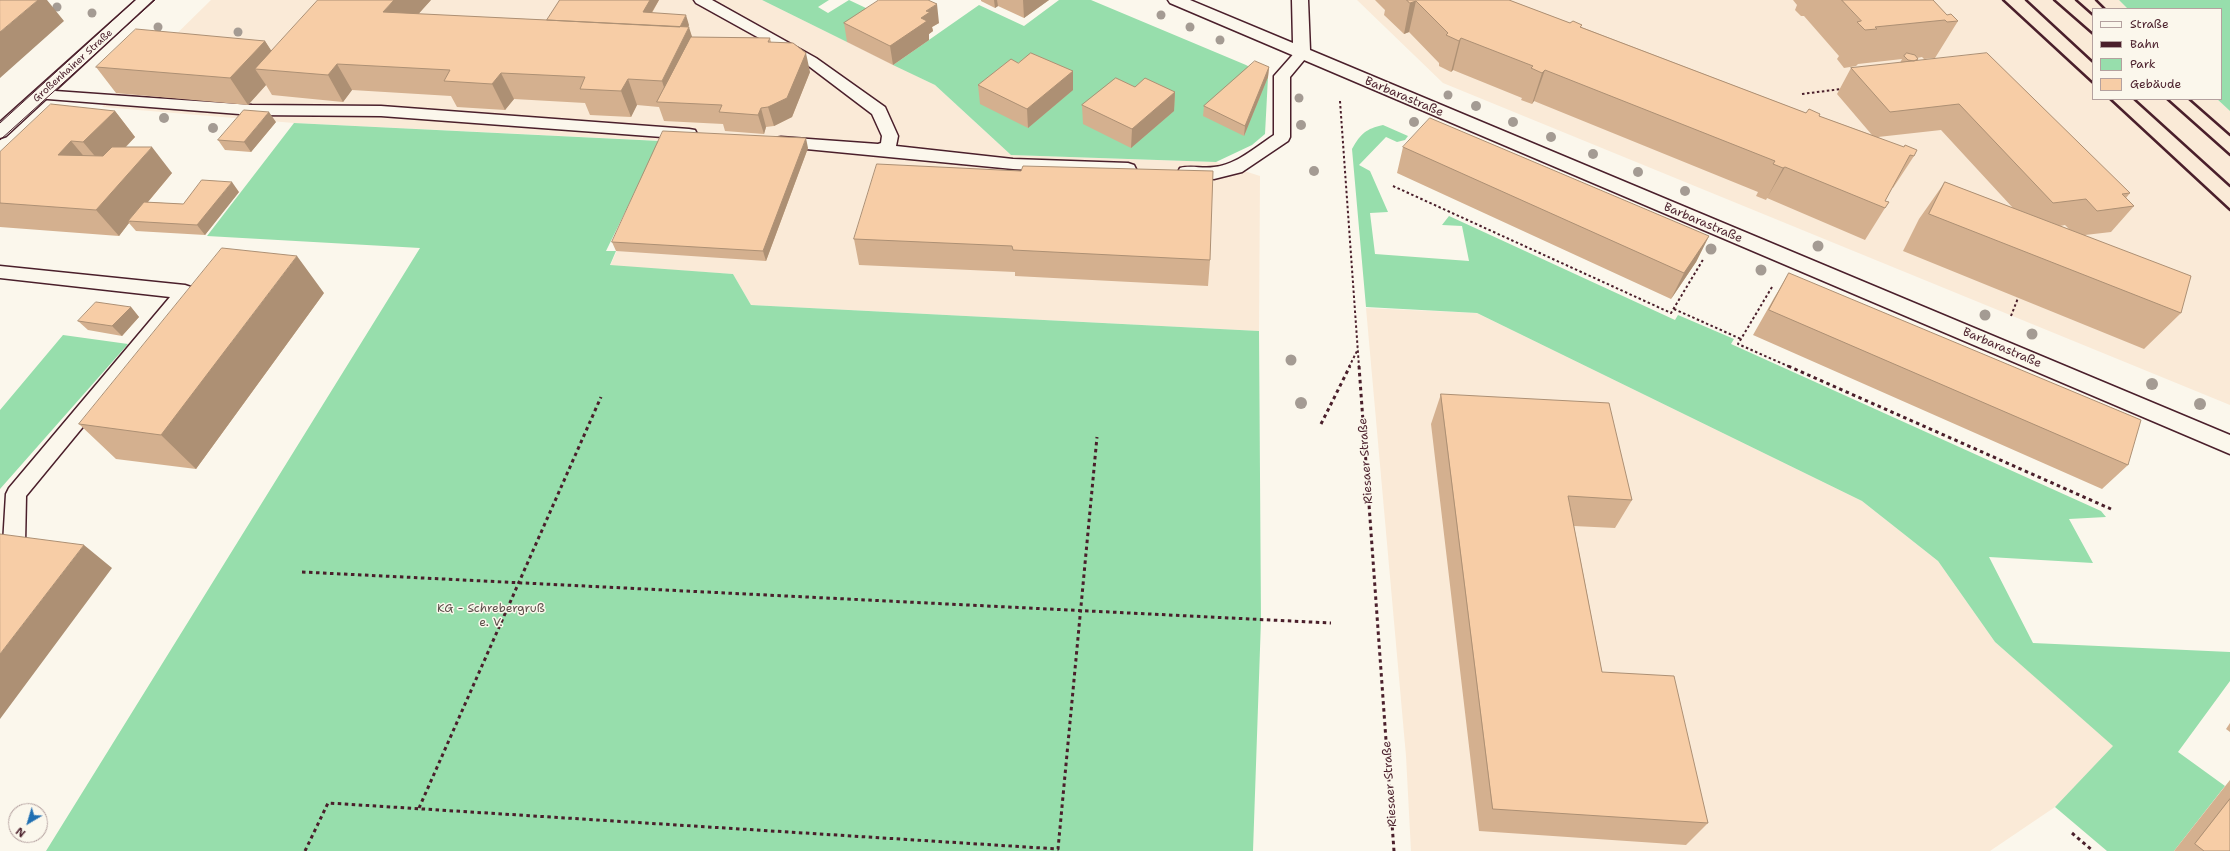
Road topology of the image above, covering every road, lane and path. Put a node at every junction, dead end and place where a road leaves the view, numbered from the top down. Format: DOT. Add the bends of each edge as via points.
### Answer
graph roads {
  1 [pos="145,0"];
  2 [pos="701,0"];
  3 [pos="1176,0"];
  4 [pos="1300,0"];
  5 [pos="1302,53"];
  6 [pos="1362,79"];
  7 [pos="1841,89"];
  8 [pos="1802,94"];
  9 [pos="41,95"];
  10 [pos="0,132"];
  11 [pos="701,135"];
  12 [pos="763,141"];
  13 [pos="881,150"];
  14 [pos="1144,170"];
  15 [pos="1168,171"];
  16 [pos="1393,186"];
  17 [pos="1704,258"];
  18 [pos="0,272"];
  19 [pos="1772,287"];
  20 [pos="2018,298"];
  21 [pos="1674,309"];
  22 [pos="2010,320"];
  23 [pos="1741,339"];
  24 [pos="1358,349"];
  25 [pos="601,396"];
  26 [pos="1321,424"];
  27 [pos="1097,437"];
  28 [pos="2230,445"];
  29 [pos="2111,509"];
  30 [pos="14,544"];
  31 [pos="302,572"];
  32 [pos="517,583"];
  33 [pos="1080,612"];
  34 [pos="1331,623"];
  35 [pos="419,808"];
  36 [pos="2072,833"];
  37 [pos="305,851"];
  38 [pos="1394,851"];
  39 [pos="2094,851"];
  1 -- 9 [label="street, Großenhainer Straße"];
  2 -- 13 [label="lane" via="811,61 879,111 890,136 889,145"];
  3 -- 5 [label="street, Barbarastraße"];
  4 -- 5 [label="street"];
  5 -- 6 [label="street, Barbarastraße"];
  5 -- 15 [label="lane" via="1282,76 1282,137 1236,168 1214,173"];
  6 -- 24 [label="path, Riesaer Straße" via="1340,100"];
  6 -- 28 [label="street, Barbarastraße"];
  7 -- 8 [label="path"];
  9 -- 10 [label="street, Großenhainer Straße"];
  9 -- 11 [label="lane" via="252,110 381,111"];
  12 -- 13 [label="lane"];
  13 -- 14 [label="lane" via="1013,164"];
  16 -- 21 [label="path" via="1672,313"];
  17 -- 21 [label="path"];
  18 -- 30 [label="lane" via="185,292 16,494"];
  19 -- 23 [label="path"];
  20 -- 22 [label="path"];
  21 -- 23 [label="path"];
  23 -- 29 [label="path" via="1738,344"];
  24 -- 26 [label="path"];
  24 -- 38 [label="path, Riesaer Straße"];
  25 -- 32 [label="path"];
  27 -- 33 [label="path"];
  31 -- 32 [label="path"];
  32 -- 33 [label="path"];
  32 -- 35 [label="path"];
  33 -- 34 [label="path"];
  33 -- 35 [label="path" via="1058,849"];
  35 -- 37 [label="path" via="328,803"];
  36 -- 39 [label="path"];
}
